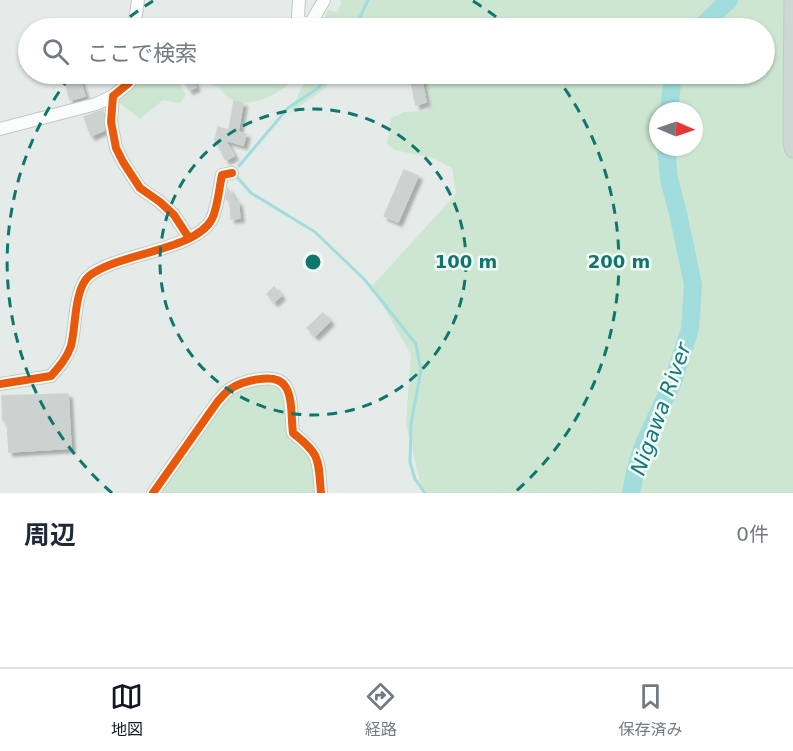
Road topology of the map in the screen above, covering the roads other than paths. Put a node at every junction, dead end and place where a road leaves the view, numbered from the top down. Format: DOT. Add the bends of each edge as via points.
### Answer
graph roads {
  1 [pos="138,0"];
  2 [pos="299,0"];
  3 [pos="324,0"];
  4 [pos="792,0"];
  5 [pos="135,18"];
  6 [pos="299,18"];
  7 [pos="313,18"];
  8 [pos="128,84"];
  9 [pos="113,96"];
  10 [pos="0,129"];
  11 [pos="793,150"];
  12 [pos="232,173"];
  13 [pos="189,238"];
  14 [pos="0,384"];
  15 [pos="153,493"];
  16 [pos="321,493"];
  1 -- 5 [label="street"];
  2 -- 6 [label="street"];
  3 -- 7 [label="street"];
  4 -- 11 [label="main road"];
  8 -- 9 [label="street"];
  9 -- 10 [label="street"];
  9 -- 13 [label="street" via="111,122 123,162 140,188 174,215"];
  12 -- 13 [label="street" via="222,175 213,218 205,229"];
  13 -- 14 [label="street" via="87,277 63,363 51,376"];
  15 -- 16 [label="street" via="218,401 243,382 262,378 285,385 292,433 317,456"];
}
